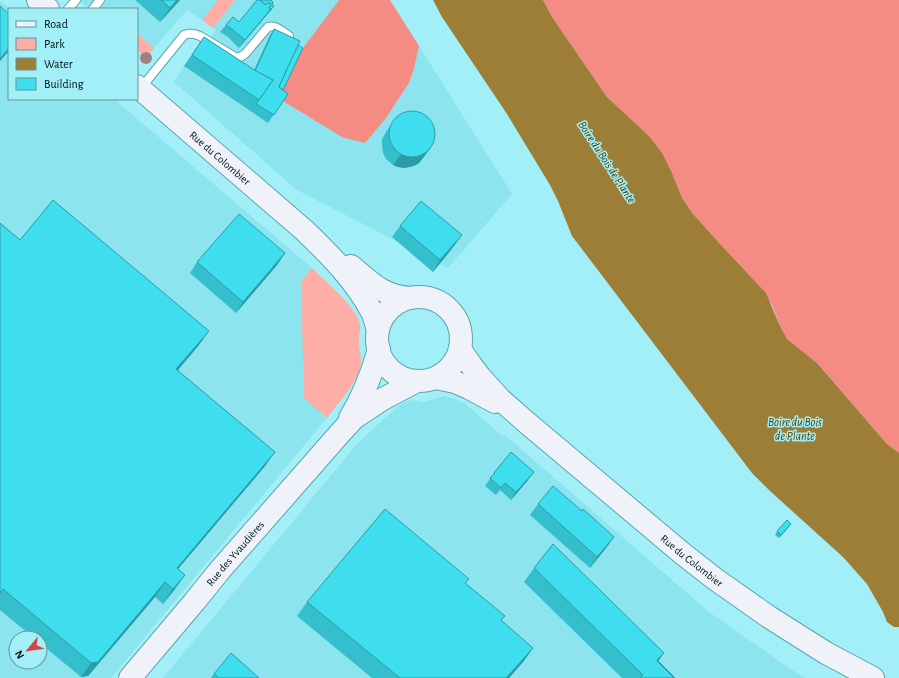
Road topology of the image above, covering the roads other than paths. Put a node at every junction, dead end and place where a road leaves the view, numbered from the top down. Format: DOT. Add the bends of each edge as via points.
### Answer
graph roads {
  1 [pos="38,0"];
  2 [pos="76,0"];
  3 [pos="100,0"];
  4 [pos="47,8"];
  5 [pos="69,8"];
  6 [pos="93,8"];
  7 [pos="289,36"];
  8 [pos="139,87"];
  9 [pos="304,230"];
  10 [pos="411,298"];
  11 [pos="378,339"];
  12 [pos="460,349"];
  13 [pos="426,380"];
  14 [pos="526,422"];
  15 [pos="342,431"];
  16 [pos="130,678"];
  17 [pos="872,678"];
  1 -- 4 [label="main road"];
  2 -- 5 [label="lane"];
  3 -- 6 [label="lane"];
  7 -- 8 [label="lane" via="278,28 268,27 245,54 235,57 200,36 184,35"];
  8 -- 9 [label="main road, Rue du Colombier"];
  9 -- 10 [label="main road, Rue du Colombier" via="372,285 390,294"];
  9 -- 11 [label="main road, Rue du Colombier" via="342,268 354,284 372,314"];
  10 -- 11 [label="main road" via="400,302 382,319"];
  10 -- 12 [label="main road" via="424,297 436,300 447,307 460,328"];
  11 -- 13 [label="main road" via="380,353 385,364 393,372 413,381"];
  11 -- 15 [label="main road, Rue des Yvaudières" via="371,376 358,405"];
  12 -- 13 [label="main road" via="446,373"];
  12 -- 14 [label="main road, Rue du Colombier" via="487,386"];
  13 -- 14 [label="main road, Rue du Colombier" via="454,382 469,388"];
  13 -- 15 [label="main road, Rue des Yvaudières" via="381,400 354,418"];
  14 -- 17 [label="main road, Rue du Colombier" via="715,580 798,636"];
  15 -- 16 [label="main road, Rue des Yvaudières" via="220,570"];
}
